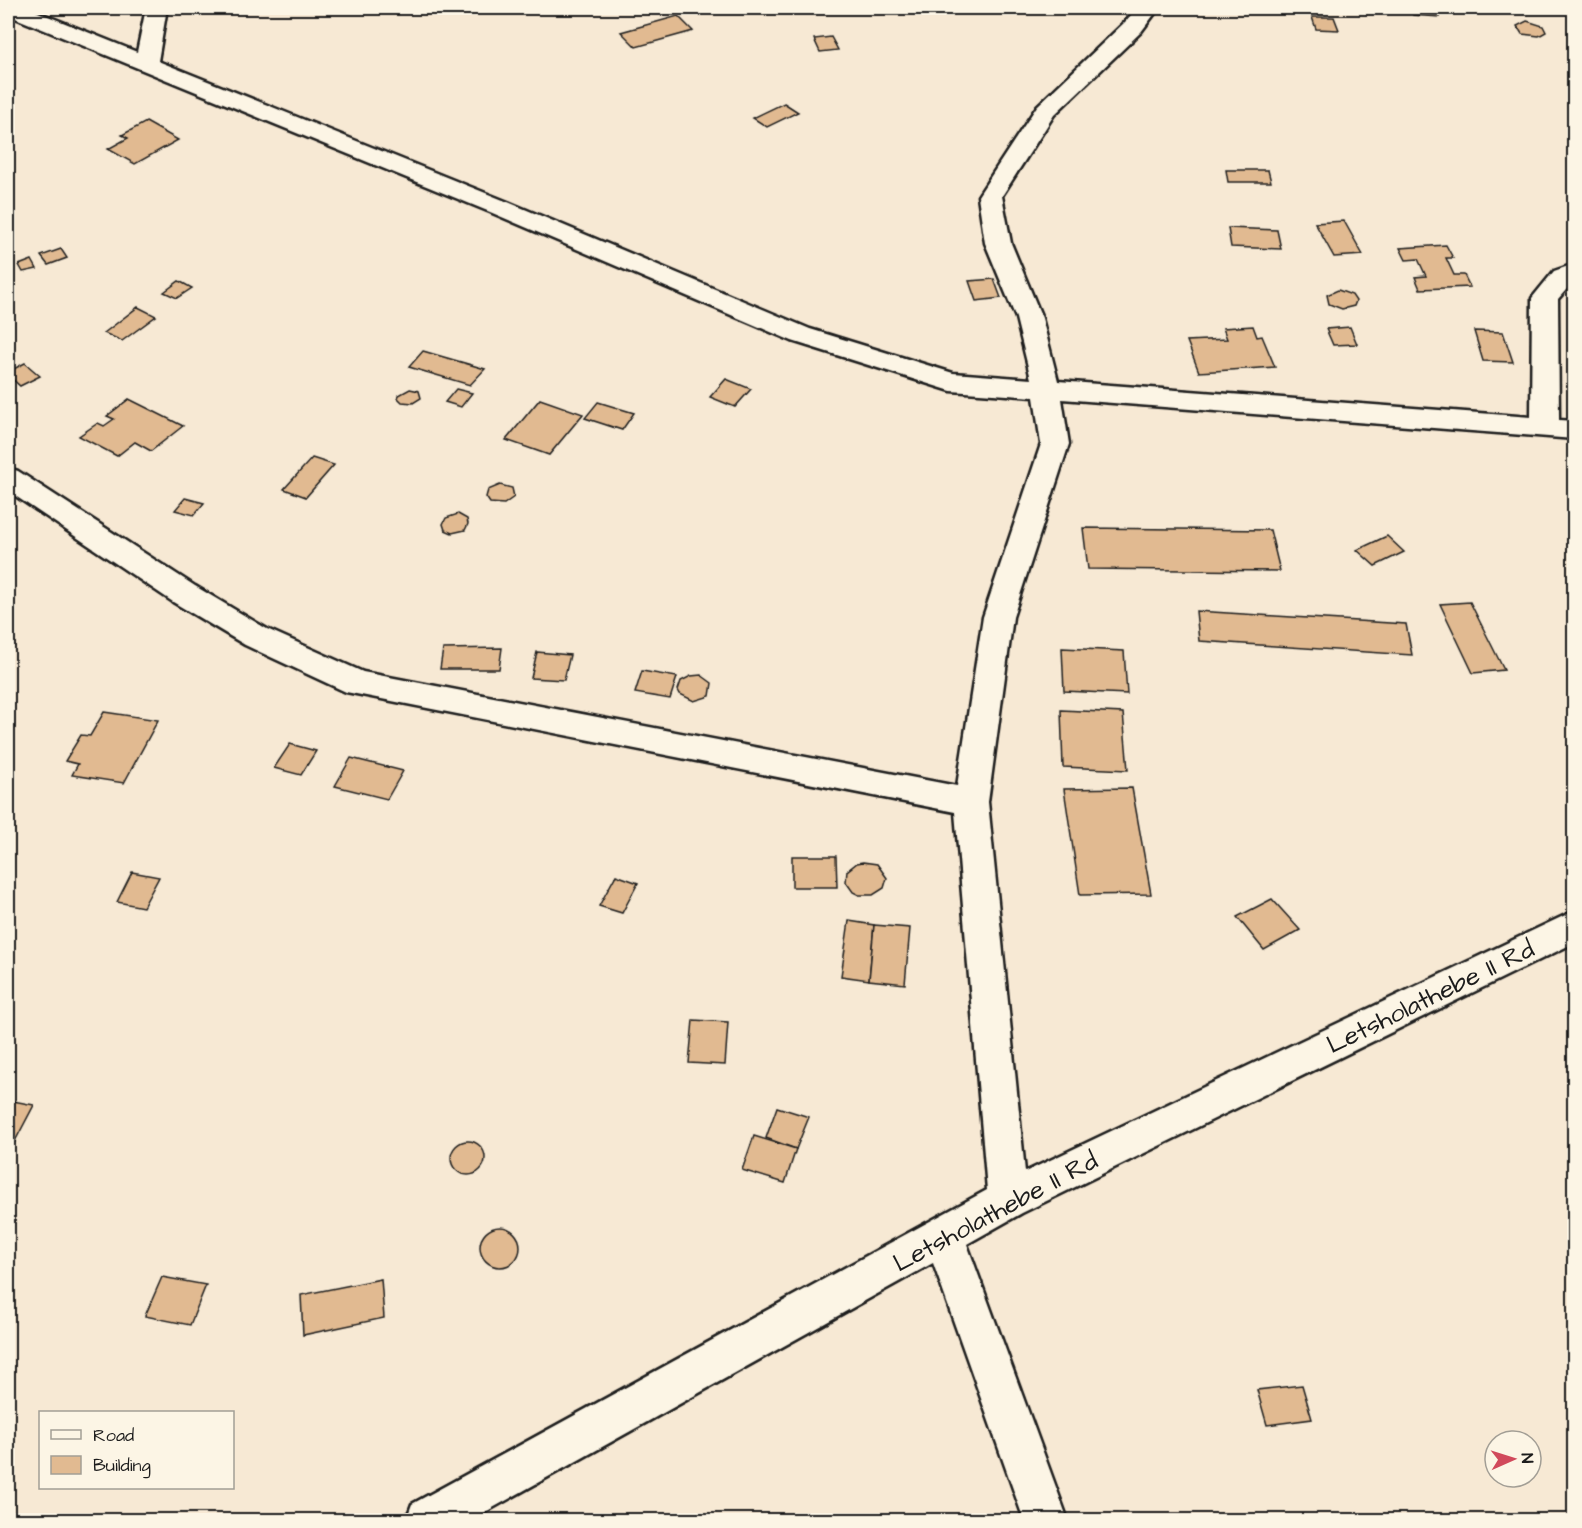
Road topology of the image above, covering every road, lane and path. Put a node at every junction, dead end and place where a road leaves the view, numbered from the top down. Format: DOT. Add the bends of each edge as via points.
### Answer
graph roads {
  1 [pos="10,8"];
  2 [pos="157,8"];
  3 [pos="1148,8"];
  4 [pos="146,63"];
  5 [pos="1575,272"];
  6 [pos="1047,390"];
  7 [pos="1545,426"];
  8 [pos="1575,430"];
  9 [pos="8,478"];
  10 [pos="971,802"];
  11 [pos="1575,926"];
  12 [pos="1008,1200"];
  13 [pos="944,1236"];
  14 [pos="428,1521"];
  15 [pos="1046,1521"];
  1 -- 4 [label="street"];
  2 -- 4 [label="street"];
  3 -- 6 [label="street" via="1045,111 990,196 998,243 1029,318"];
  4 -- 6 [label="street" via="801,335 951,382"];
  5 -- 7 [label="street" via="1563,277 1545,298"];
  6 -- 7 [label="street"];
  6 -- 10 [label="street" via="1055,444 998,617"];
  7 -- 8 [label="street"];
  9 -- 10 [label="street" via="256,637 357,683"];
  10 -- 12 [label="street"];
  11 -- 12 [label="street, Letsholathebe II Rd"];
  12 -- 13 [label="street, Letsholathebe II Rd"];
  13 -- 14 [label="street, Letsholathebe II Rd"];
  13 -- 15 [label="street"];
}
